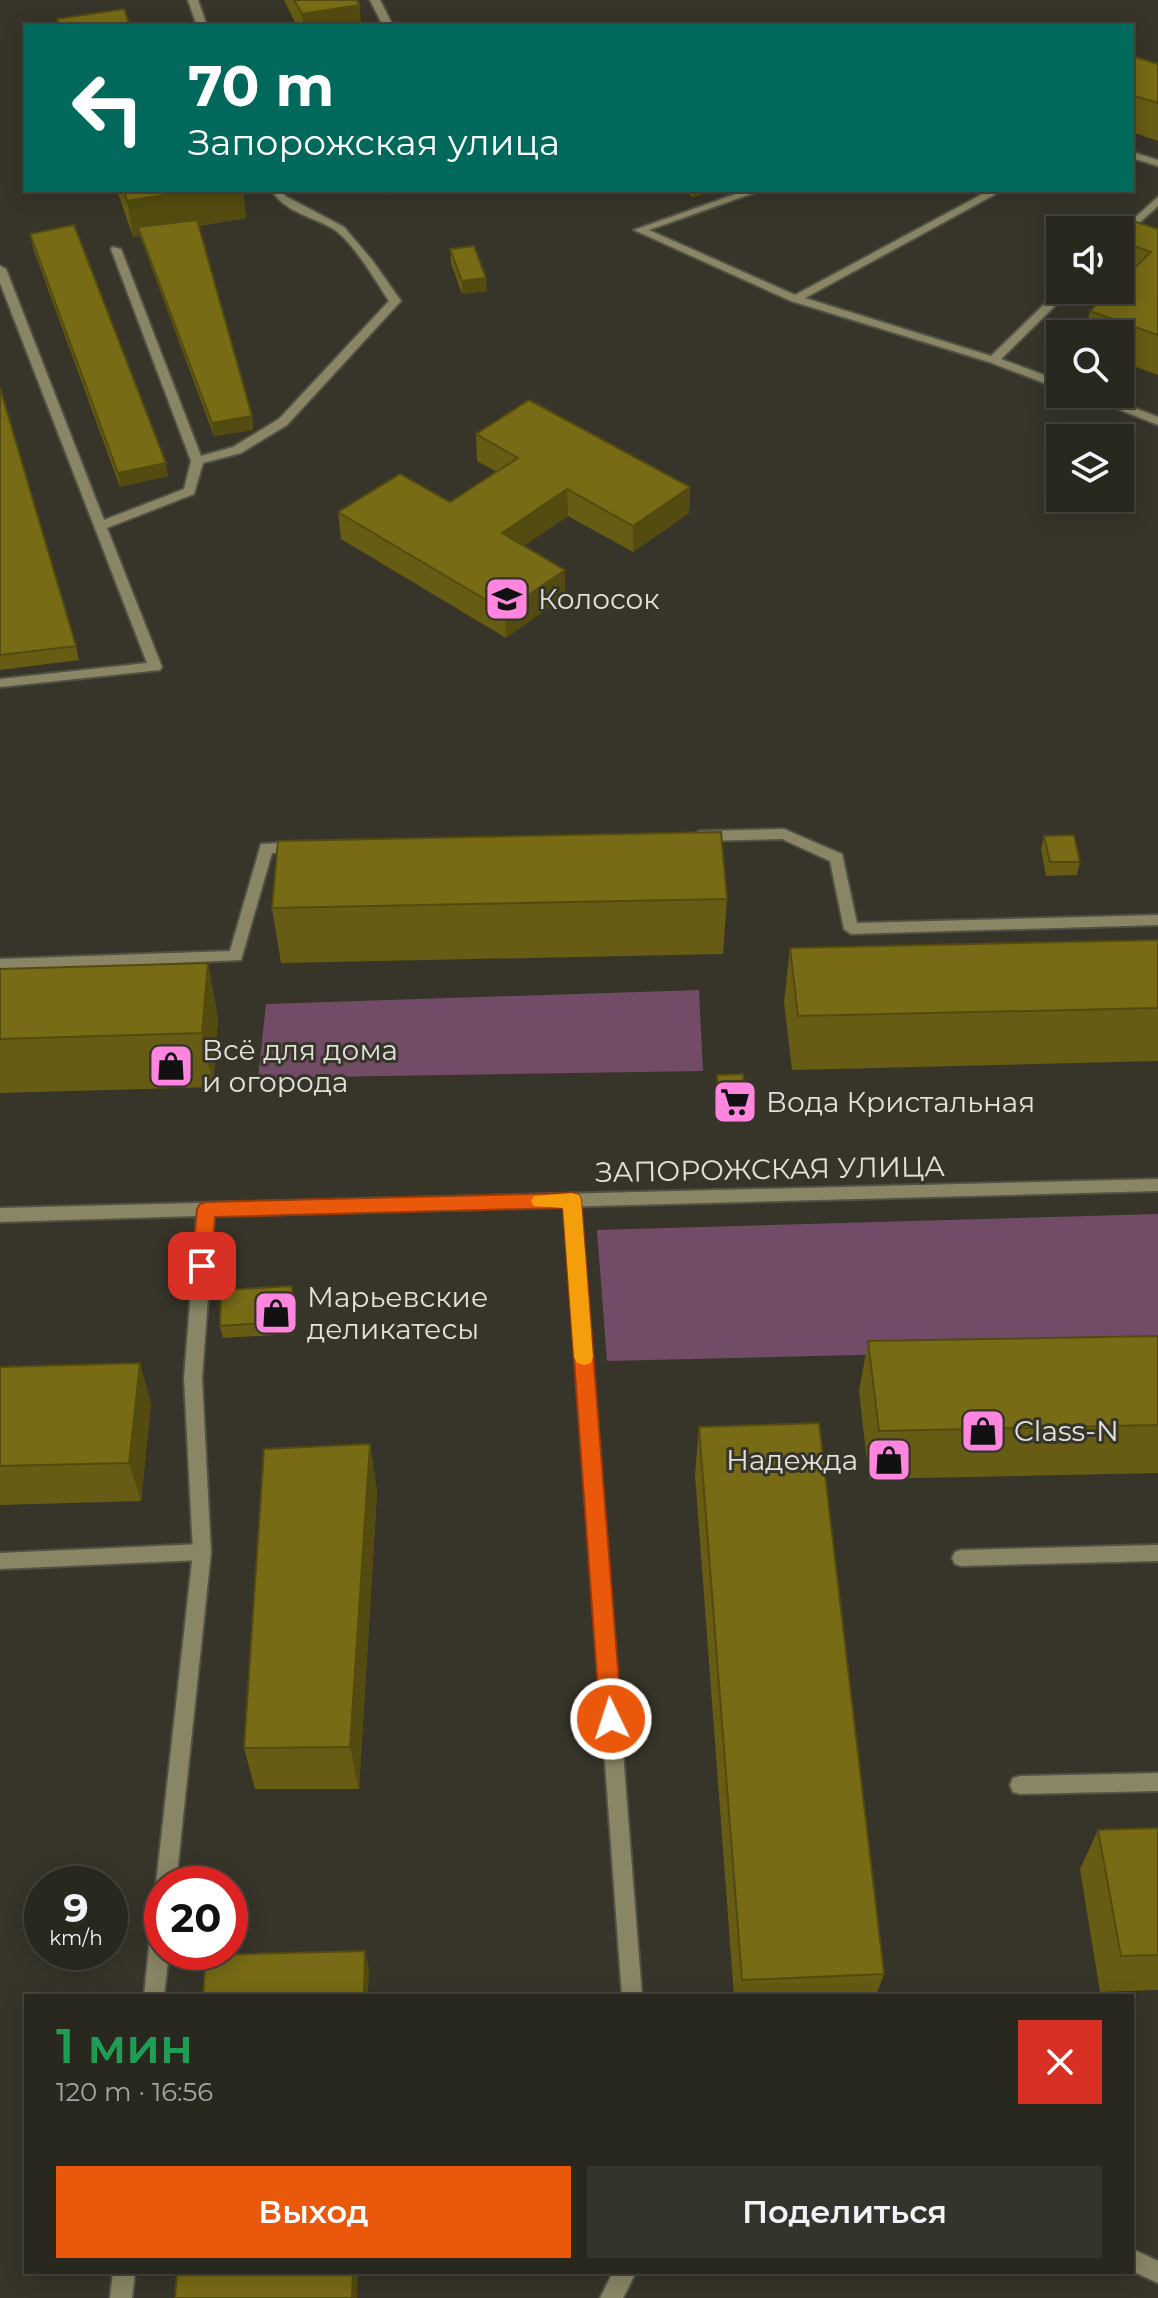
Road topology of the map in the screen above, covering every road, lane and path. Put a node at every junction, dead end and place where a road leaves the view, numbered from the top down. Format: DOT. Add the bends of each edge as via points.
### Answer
graph roads {
  1 [pos="193,0"];
  2 [pos="375,0"];
  3 [pos="201,24"];
  4 [pos="387,24"];
  5 [pos="1134,156"];
  6 [pos="1158,163"];
  7 [pos="278,192"];
  8 [pos="751,192"];
  9 [pos="994,192"];
  10 [pos="1158,200"];
  11 [pos="1134,223"];
  12 [pos="116,249"];
  13 [pos="0,269"];
  14 [pos="795,299"];
  15 [pos="1051,304"];
  16 [pos="993,360"];
  17 [pos="1046,380"];
  18 [pos="1123,408"];
  19 [pos="1158,421"];
  20 [pos="197,461"];
  21 [pos="101,526"];
  22 [pos="0,683"];
  23 [pos="690,836"];
  24 [pos="313,847"];
  25 [pos="1158,920"];
  26 [pos="0,965"];
  27 [pos="1158,1185"];
  28 [pos="572,1200"];
  29 [pos="206,1209"];
  30 [pos="0,1215"];
  31 [pos="202,1552"];
  32 [pos="1158,1553"];
  33 [pos="961,1558"];
  34 [pos="0,1561"];
  35 [pos="1158,1782"];
  36 [pos="1020,1785"];
  37 [pos="168,1866"];
  38 [pos="157,1970"];
  39 [pos="154,1994"];
  40 [pos="632,1994"];
  41 [pos="1134,2261"];
  42 [pos="1158,2272"];
  43 [pos="124,2274"];
  44 [pos="624,2274"];
  45 [pos="121,2298"];
  46 [pos="611,2298"];
  1 -- 3 [label="street"];
  2 -- 4 [label="street"];
  5 -- 6 [label="street"];
  7 -- 20 [label="street" via="340,229 395,301 283,422 237,450"];
  8 -- 14 [label="street" via="639,230"];
  9 -- 14 [label="street"];
  10 -- 11 [label="street"];
  12 -- 20 [label="street"];
  13 -- 21 [label="street"];
  14 -- 16 [label="street"];
  15 -- 16 [label="street"];
  16 -- 17 [label="street"];
  18 -- 19 [label="street"];
  20 -- 21 [label="street" via="190,491"];
  21 -- 22 [label="street" via="155,667"];
  23 -- 25 [label="street" via="784,834 837,858 851,929"];
  24 -- 26 [label="street" via="266,848 236,956"];
  27 -- 28 [label="street, ЗАПОРОЖСКАЯ УЛИЦА"];
  28 -- 29 [label="street, ЗАПОРОЖСКАЯ УЛИЦА"];
  28 -- 40 [label="street"];
  29 -- 30 [label="street, ЗАПОРОЖСКАЯ УЛИЦА"];
  29 -- 31 [label="street" via="193,1378"];
  31 -- 34 [label="street"];
  31 -- 37 [label="street"];
  32 -- 33 [label="street"];
  35 -- 36 [label="street"];
  38 -- 39 [label="street"];
  41 -- 42 [label="street"];
  43 -- 45 [label="street"];
  44 -- 46 [label="street"];
}
